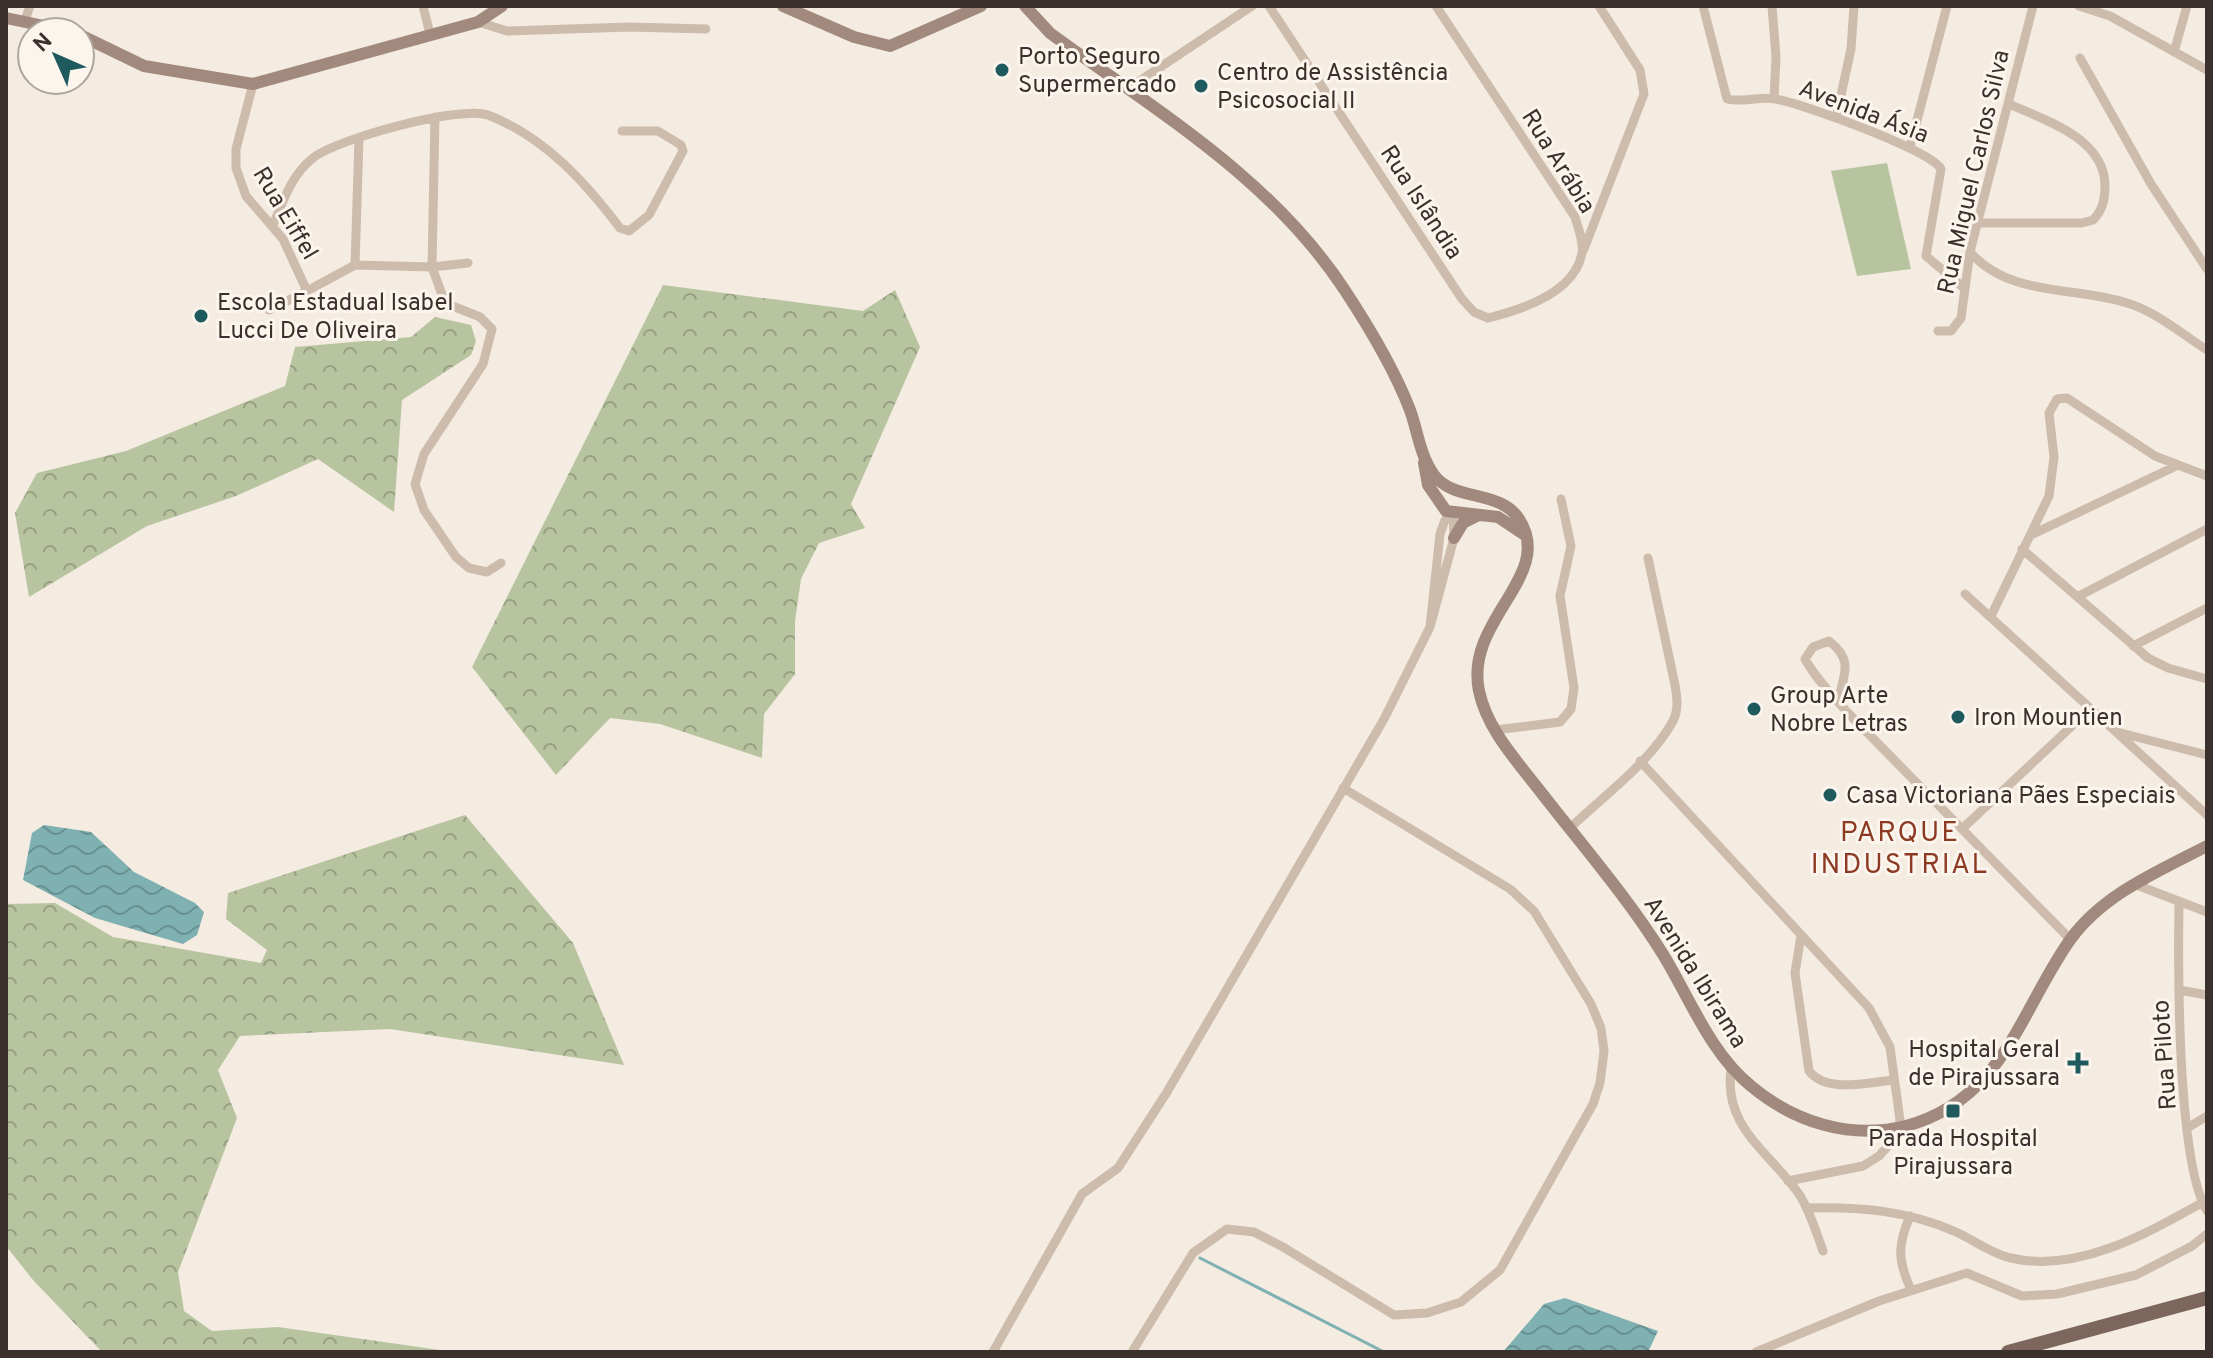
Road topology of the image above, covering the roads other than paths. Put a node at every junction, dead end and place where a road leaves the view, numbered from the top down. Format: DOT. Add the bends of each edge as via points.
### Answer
graph roads {
  1 [pos="423,6"];
  2 [pos="502,6"];
  3 [pos="783,6"];
  4 [pos="981,6"];
  5 [pos="1025,6"];
  6 [pos="1252,6"];
  7 [pos="1269,6"];
  8 [pos="1436,6"];
  9 [pos="1599,6"];
  10 [pos="1703,6"];
  11 [pos="1772,6"];
  12 [pos="1854,6"];
  13 [pos="1947,6"];
  14 [pos="2033,6"];
  15 [pos="2079,6"];
  16 [pos="2187,6"];
  17 [pos="2111,11"];
  18 [pos="814,12"];
  19 [pos="478,22"];
  20 [pos="706,29"];
  21 [pos="430,34"];
  22 [pos="96,43"];
  23 [pos="2174,52"];
  24 [pos="2080,58"];
  25 [pos="2207,70"];
  26 [pos="253,84"];
  27 [pos="1129,88"];
  28 [pos="1774,99"];
  29 [pos="2009,104"];
  30 [pos="435,117"];
  31 [pos="1836,118"];
  32 [pos="622,131"];
  33 [pos="359,139"];
  34 [pos="1910,147"];
  35 [pos="1978,223"];
  36 [pos="273,225"];
  37 [pos="1582,252"];
  38 [pos="1970,252"];
  39 [pos="468,263"];
  40 [pos="355,265"];
  41 [pos="432,267"];
  42 [pos="2207,269"];
  43 [pos="1964,288"];
  44 [pos="307,291"];
  45 [pos="1462,299"];
  46 [pos="269,310"];
  47 [pos="1938,331"];
  48 [pos="2207,350"];
  49 [pos="1424,457"];
  50 [pos="2176,466"];
  51 [pos="2207,476"];
  52 [pos="1441,483"];
  53 [pos="1475,495"];
  54 [pos="1561,499"];
  55 [pos="1453,514"];
  56 [pos="1478,516"];
  57 [pos="2207,529"];
  58 [pos="1525,535"];
  59 [pos="2030,535"];
  60 [pos="1454,538"];
  61 [pos="2022,549"];
  62 [pos="1648,558"];
  63 [pos="501,563"];
  64 [pos="1965,594"];
  65 [pos="2079,596"];
  66 [pos="2207,608"];
  67 [pos="1991,616"];
  68 [pos="1430,627"];
  69 [pos="2133,646"];
  70 [pos="2207,679"];
  71 [pos="1838,702"];
  72 [pos="2090,709"];
  73 [pos="1495,730"];
  74 [pos="2117,732"];
  75 [pos="2207,755"];
  76 [pos="1640,761"];
  77 [pos="1343,788"];
  78 [pos="2207,815"];
  79 [pos="1963,828"];
  80 [pos="1569,829"];
  81 [pos="2207,846"];
  82 [pos="2134,884"];
  83 [pos="2179,904"];
  84 [pos="2207,912"];
  85 [pos="1801,935"];
  86 [pos="2070,939"];
  87 [pos="2179,990"];
  88 [pos="2207,995"];
  89 [pos="1731,1069"];
  90 [pos="1894,1080"];
  91 [pos="2207,1116"];
  92 [pos="2189,1127"];
  93 [pos="1900,1128"];
  94 [pos="1788,1181"];
  95 [pos="2205,1205"];
  96 [pos="1807,1208"];
  97 [pos="1910,1216"];
  98 [pos="2207,1234"];
  99 [pos="1823,1251"];
  100 [pos="1911,1290"];
  101 [pos="2207,1298"];
  102 [pos="993,1352"];
  103 [pos="1132,1352"];
  104 [pos="1756,1352"];
  105 [pos="2008,1352"];
  1 -- 21 [label="street"];
  2 -- 19 [label="main road"];
  3 -- 18 [label="main road"];
  4 -- 18 [label="main road" via="890,46 854,37"];
  5 -- 27 [label="main road" via="1050,33"];
  6 -- 27 [label="street"];
  7 -- 45 [label="street, Rua Islândia"];
  8 -- 37 [label="street, Rua Arábia" via="1575,217"];
  9 -- 37 [label="street" via="1640,70 1644,94"];
  10 -- 28 [label="street, Avenida Ásia" via="1725,97"];
  11 -- 28 [label="street"];
  12 -- 31 [label="street"];
  13 -- 34 [label="street"];
  14 -- 29 [label="street, Rua Miguel Carlos Silva"];
  15 -- 17 [label="street"];
  16 -- 23 [label="street"];
  17 -- 23 [label="street"];
  19 -- 20 [label="street" via="507,31"];
  19 -- 21 [label="main road"];
  21 -- 26 [label="main road"];
  22 -- 26 [label="main road" via="144,66"];
  23 -- 25 [label="street"];
  24 -- 42 [label="street" via="2151,184"];
  26 -- 36 [label="street, Rua Eiffel" via="236,168 246,196"];
  27 -- 49 [label="main road" via="1230,162 1310,242 1394,374"];
  28 -- 31 [label="street, Avenida Ásia"];
  29 -- 35 [label="street, Rua Miguel Carlos Silva"];
  29 -- 35 [label="street" via="2068,131 2092,151 2105,175 2103,204 2093,220 2082,223"];
  30 -- 32 [label="street" via="476,112 506,125 568,166 620,228 629,231 649,215 683,151 658,131"];
  30 -- 33 [label="street"];
  30 -- 41 [label="street"];
  31 -- 34 [label="street, Avenida Ásia"];
  33 -- 36 [label="street" via="312,158"];
  33 -- 40 [label="street"];
  34 -- 43 [label="street, Avenida Ásia" via="1941,169 1926,256"];
  35 -- 38 [label="street, Rua Miguel Carlos Silva"];
  36 -- 44 [label="street, Rua Eiffel"];
  37 -- 45 [label="street, Rua Arábia" via="1564,282 1534,303 1488,318"];
  38 -- 43 [label="street, Rua Miguel Carlos Silva"];
  38 -- 48 [label="street" via="2009,281 2135,306"];
  39 -- 41 [label="street, Rua Eiffel"];
  40 -- 41 [label="street, Rua Eiffel"];
  40 -- 44 [label="street, Rua Eiffel"];
  41 -- 63 [label="street" via="445,303 480,317 492,329 483,364 424,454 415,484 424,510 456,557 477,571 487,572"];
  43 -- 47 [label="street, Rua Miguel Carlos Silva" via="1957,326"];
  44 -- 46 [label="street"];
  49 -- 52 [label="main road"];
  49 -- 55 [label="main road" via="1431,492"];
  50 -- 51 [label="street"];
  50 -- 59 [label="street"];
  50 -- 59 [label="street" via="2067,398 2057,399 2049,413 2054,457 2049,496"];
  52 -- 53 [label="main road"];
  52 -- 55 [label="main road"];
  53 -- 55 [label="main road"];
  53 -- 58 [label="main road" via="1505,505"];
  54 -- 73 [label="street" via="1571,546 1560,596 1574,700 1560,722"];
  55 -- 56 [label="main road"];
  55 -- 60 [label="street"];
  55 -- 68 [label="street" via="1440,534"];
  56 -- 58 [label="main road" via="1498,517"];
  56 -- 60 [label="main road" via="1463,523"];
  57 -- 65 [label="street"];
  58 -- 73 [label="main road, Avenida Ibirama" via="1527,565 1480,649 1479,690"];
  59 -- 61 [label="street"];
  60 -- 68 [label="street"];
  61 -- 65 [label="street"];
  61 -- 67 [label="street"];
  62 -- 76 [label="street" via="1678,704 1674,719"];
  64 -- 67 [label="street"];
  65 -- 69 [label="street"];
  66 -- 69 [label="street"];
  67 -- 72 [label="street"];
  68 -- 77 [label="street"];
  69 -- 70 [label="street" via="2168,668"];
  71 -- 71 [label="street" via="1845,660 1829,641 1813,647 1805,659"];
  71 -- 79 [label="street"];
  72 -- 74 [label="street"];
  72 -- 79 [label="street"];
  73 -- 80 [label="main road, Avenida Ibirama"];
  74 -- 75 [label="street"];
  74 -- 78 [label="street"];
  76 -- 80 [label="street"];
  76 -- 85 [label="street"];
  77 -- 102 [label="street" via="1167,1092 1118,1168 1082,1194"];
  77 -- 103 [label="street" via="1510,889 1534,911 1601,1028 1604,1051 1593,1104 1500,1270 1461,1302 1427,1313 1394,1315 1254,1232 1227,1229 1193,1253"];
  79 -- 86 [label="street"];
  80 -- 89 [label="main road, Avenida Ibirama" via="1660,949"];
  81 -- 82 [label="main road, Avenida Ibirama"];
  82 -- 83 [label="street"];
  82 -- 86 [label="main road, Avenida Ibirama"];
  83 -- 84 [label="street"];
  83 -- 87 [label="street, Rua Piloto"];
  85 -- 90 [label="street" via="1880,1024 1890,1047"];
  85 -- 90 [label="street" via="1795,973 1809,1071 1832,1084"];
  86 -- 93 [label="main road, Avenida Ibirama" via="2006,1054 1987,1077 1939,1113"];
  87 -- 88 [label="street"];
  87 -- 92 [label="street, Rua Piloto"];
  89 -- 93 [label="main road, Avenida Ibirama" via="1775,1104 1806,1120 1855,1130"];
  89 -- 94 [label="street" via="1730,1091 1739,1124"];
  90 -- 93 [label="street"];
  91 -- 92 [label="street"];
  92 -- 95 [label="street, Rua Piloto"];
  93 -- 94 [label="street" via="1893,1142 1863,1166"];
  94 -- 96 [label="street"];
  95 -- 97 [label="street" via="2101,1250 2048,1260 2008,1258"];
  96 -- 97 [label="street" via="1885,1208"];
  96 -- 99 [label="street"];
  97 -- 100 [label="street" via="1898,1250"];
  98 -- 100 [label="street" via="2136,1275 2057,1294 2022,1296 1967,1273"];
  100 -- 104 [label="street"];
  101 -- 105 [label="main road"];
}
